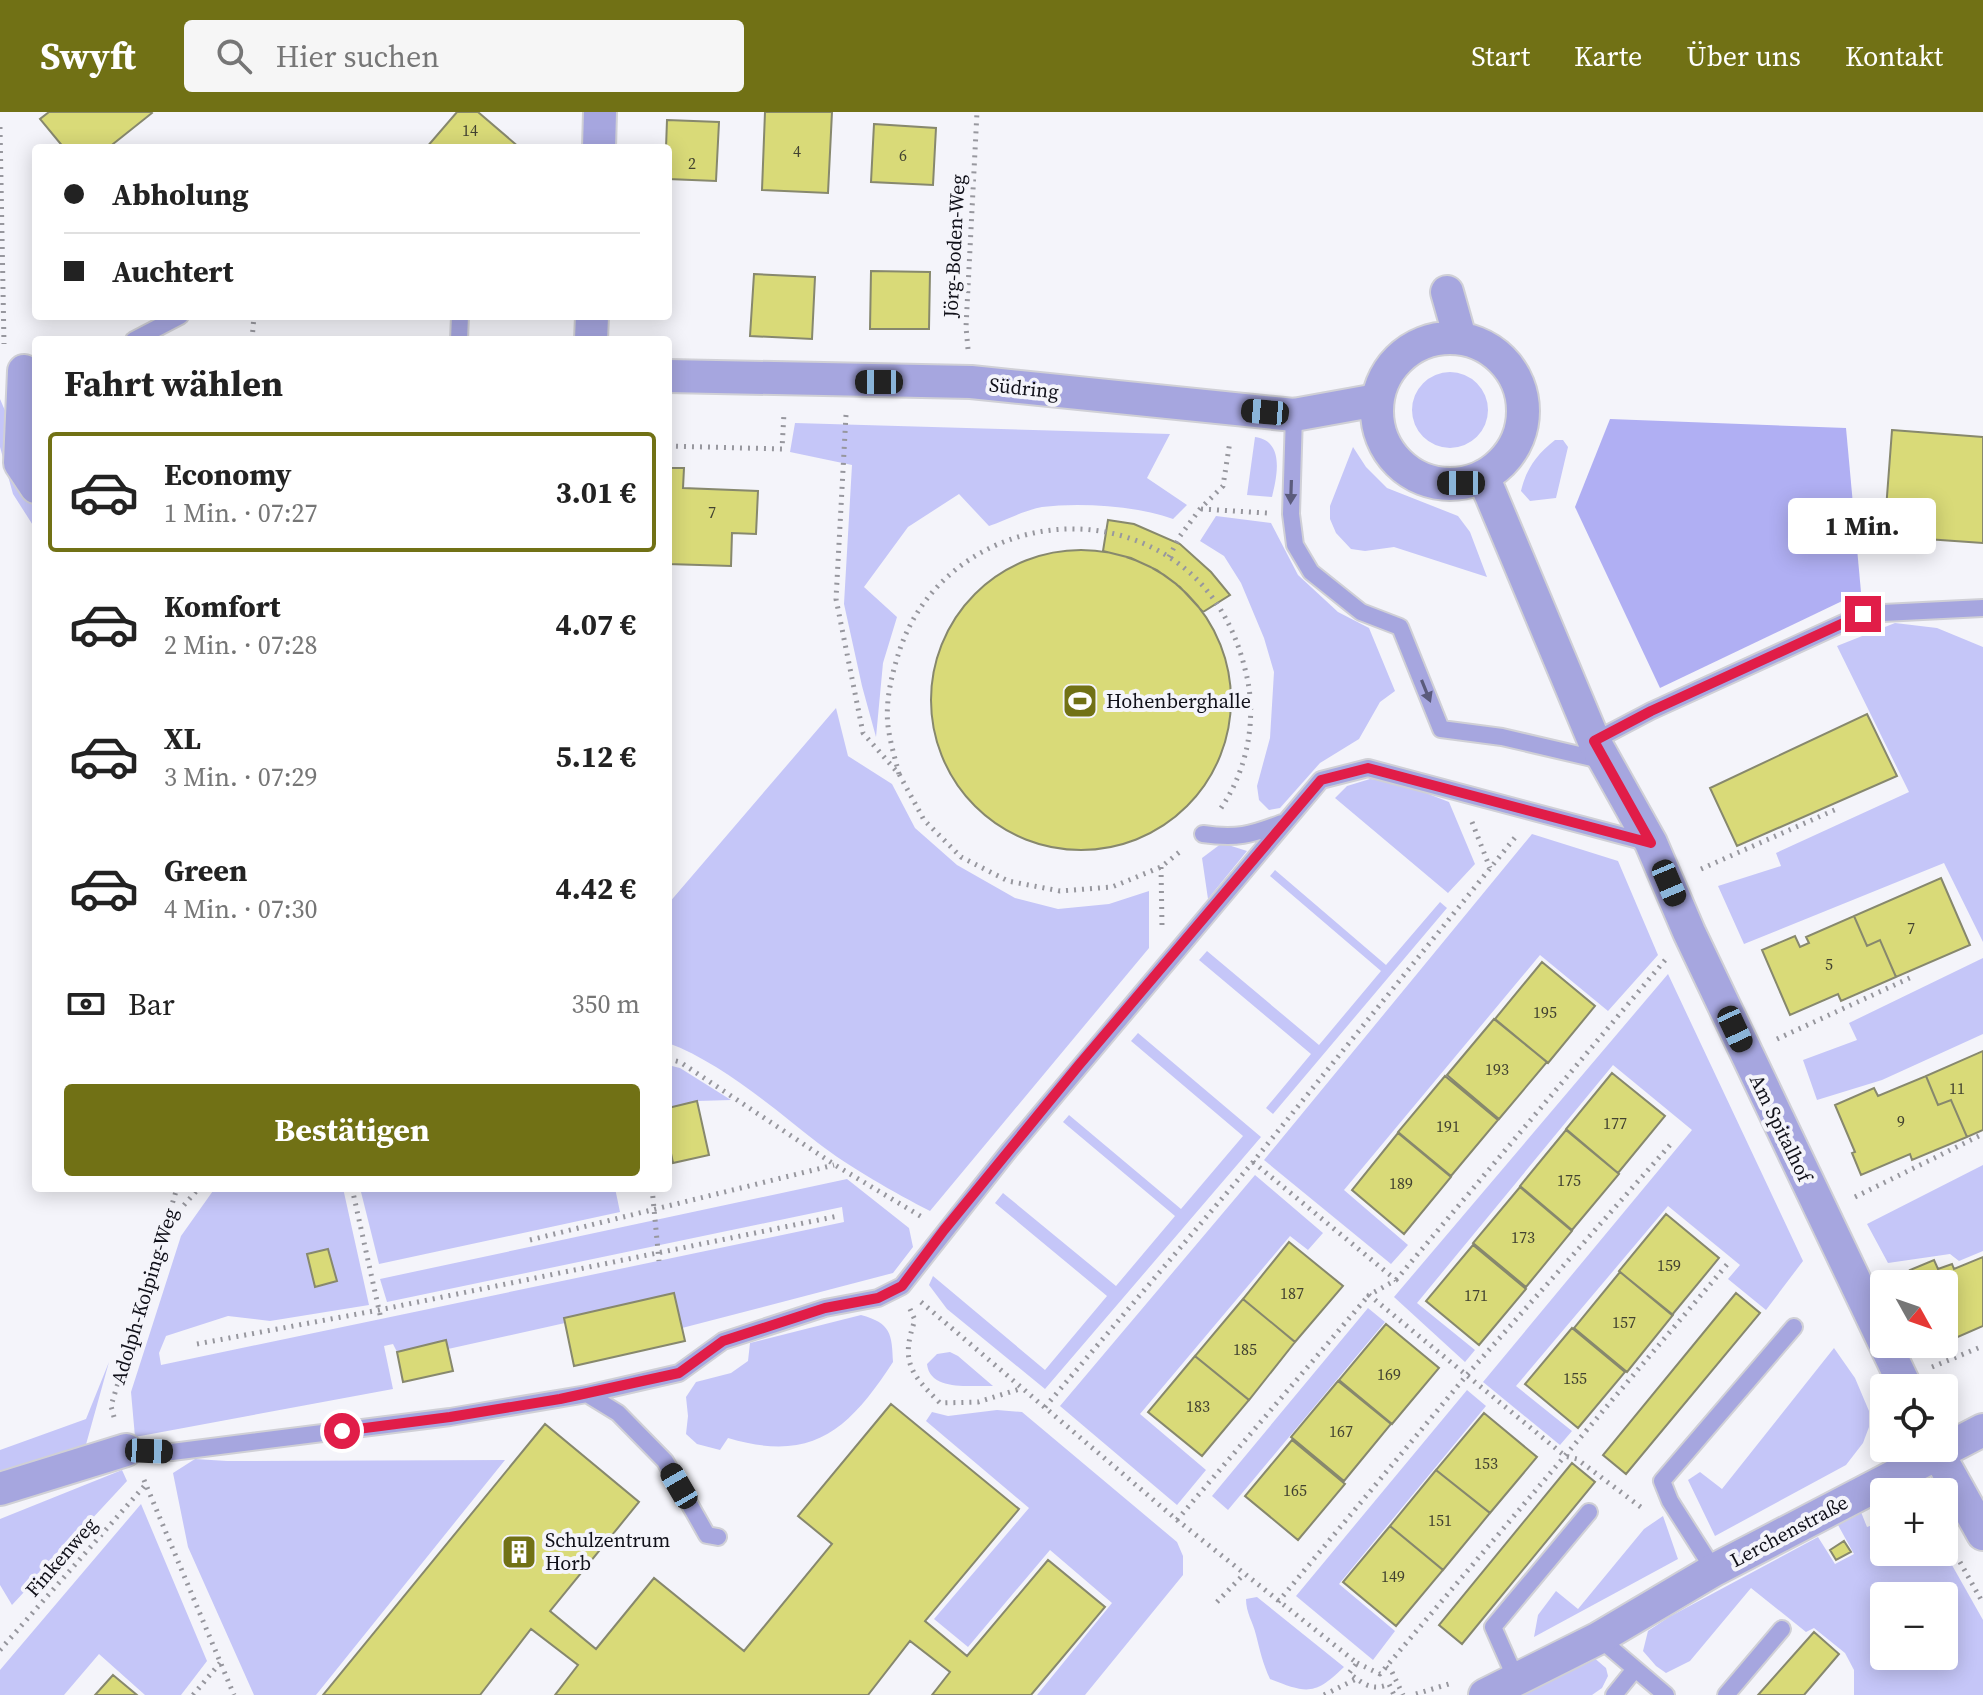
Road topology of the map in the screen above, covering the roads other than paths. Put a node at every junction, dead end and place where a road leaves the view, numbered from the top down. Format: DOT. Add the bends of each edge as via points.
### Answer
graph roads {
  1 [pos="600,112"];
  2 [pos="599,144"];
  3 [pos="1447,292"];
  4 [pos="172,320"];
  5 [pos="142,336"];
  6 [pos="1460,338"];
  7 [pos="16,370"];
  8 [pos="672,376"];
  9 [pos="1377,400"];
  10 [pos="1294,415"];
  11 [pos="1483,476"];
  12 [pos="32,481"];
  13 [pos="1983,608"];
  14 [pos="1600,751"];
  15 [pos="1286,822"];
  16 [pos="1203,834"];
  17 [pos="1651,843"];
  18 [pos="1870,1314"];
  19 [pos="1794,1327"];
  20 [pos="587,1394"];
  21 [pos="1983,1430"];
  22 [pos="1958,1441"];
  23 [pos="126,1450"];
  24 [pos="1914,1462"];
  25 [pos="1943,1462"];
  26 [pos="0,1489"];
  27 [pos="1589,1512"];
  28 [pos="1983,1534"];
  29 [pos="718,1537"];
  30 [pos="1714,1570"];
  31 [pos="1782,1629"];
  32 [pos="1599,1638"];
  33 [pos="1635,1669"];
  34 [pos="1516,1679"];
  35 [pos="1485,1695"];
  36 [pos="1614,1695"];
  37 [pos="1666,1695"];
  38 [pos="1726,1695"];
  1 -- 2 [label="street"];
  3 -- 6 [label="street"];
  4 -- 5 [label="lane"];
  6 -- 9 [label="street" via="1437,338 1397,360"];
  6 -- 11 [label="street" via="1482,344 1500,357 1522,397 1516,442"];
  7 -- 12 [label="street" via="20,463"];
  8 -- 10 [label="street, Südring" via="971,382"];
  9 -- 10 [label="street, Südring"];
  9 -- 11 [label="street" via="1384,445 1416,476 1438,484"];
  10 -- 14 [label="lane, one-way" via="1295,545 1311,572 1361,612 1400,627 1441,729"];
  11 -- 14 [label="street, Am Spitalhof"];
  13 -- 14 [label="lane" via="1863,614 1651,711"];
  14 -- 17 [label="street, Am Spitalhof"];
  15 -- 16 [label="lane" via="1230,838"];
  15 -- 17 [label="lane" via="1321,780 1368,768"];
  15 -- 20 [label="lane" via="1079,1065 902,1286 878,1298 825,1308 723,1341 679,1373"];
  17 -- 18 [label="street, Am Spitalhof"];
  19 -- 30 [label="lane" via="1662,1481"];
  20 -- 23 [label="lane" via="259,1442 172,1452"];
  20 -- 29 [label="lane" via="618,1413 665,1461 707,1535"];
  21 -- 22 [label="street, Lerchenstraße"];
  23 -- 26 [label="street"];
  24 -- 30 [label="street, Lerchenstraße"];
  25 -- 28 [label="street"];
  27 -- 34 [label="lane" via="1493,1627"];
  30 -- 32 [label="street, Lerchenstraße"];
  31 -- 38 [label="lane"];
  32 -- 33 [label="lane"];
  32 -- 34 [label="street, Lerchenstraße"];
  33 -- 36 [label="lane"];
  33 -- 37 [label="lane"];
  34 -- 35 [label="street, Lerchenstraße"];
}
